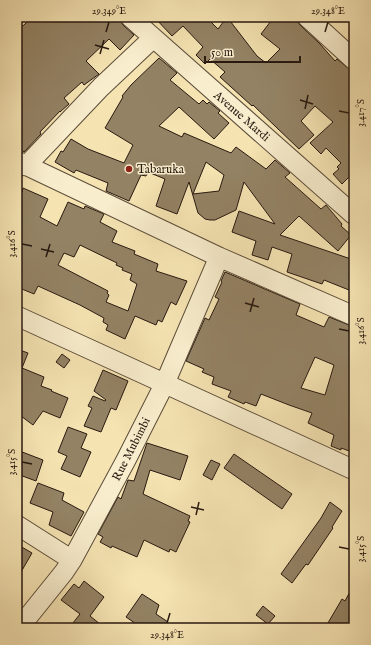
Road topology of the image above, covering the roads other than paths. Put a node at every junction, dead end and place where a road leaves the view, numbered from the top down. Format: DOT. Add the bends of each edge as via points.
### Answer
graph roads {
  1 [pos="130,17"];
  2 [pos="307,17"];
  3 [pos="154,38"];
  4 [pos="354,60"];
  5 [pos="22,163"];
  6 [pos="354,215"];
  7 [pos="219,257"];
  8 [pos="17,316"];
  9 [pos="354,316"];
  10 [pos="165,383"];
  11 [pos="354,470"];
  12 [pos="17,525"];
  13 [pos="72,560"];
  14 [pos="19,628"];
  1 -- 3 [label="street, Avenue Mardi"];
  2 -- 4 [label="street"];
  3 -- 5 [label="street"];
  3 -- 6 [label="street, Avenue Mardi"];
  5 -- 7 [label="street"];
  7 -- 9 [label="street"];
  7 -- 10 [label="street, Rue Mubimbi"];
  8 -- 10 [label="street"];
  10 -- 11 [label="street"];
  10 -- 13 [label="street, Rue Mubimbi"];
  12 -- 13 [label="street"];
  13 -- 14 [label="street, Rue Mubimbi"];
}
